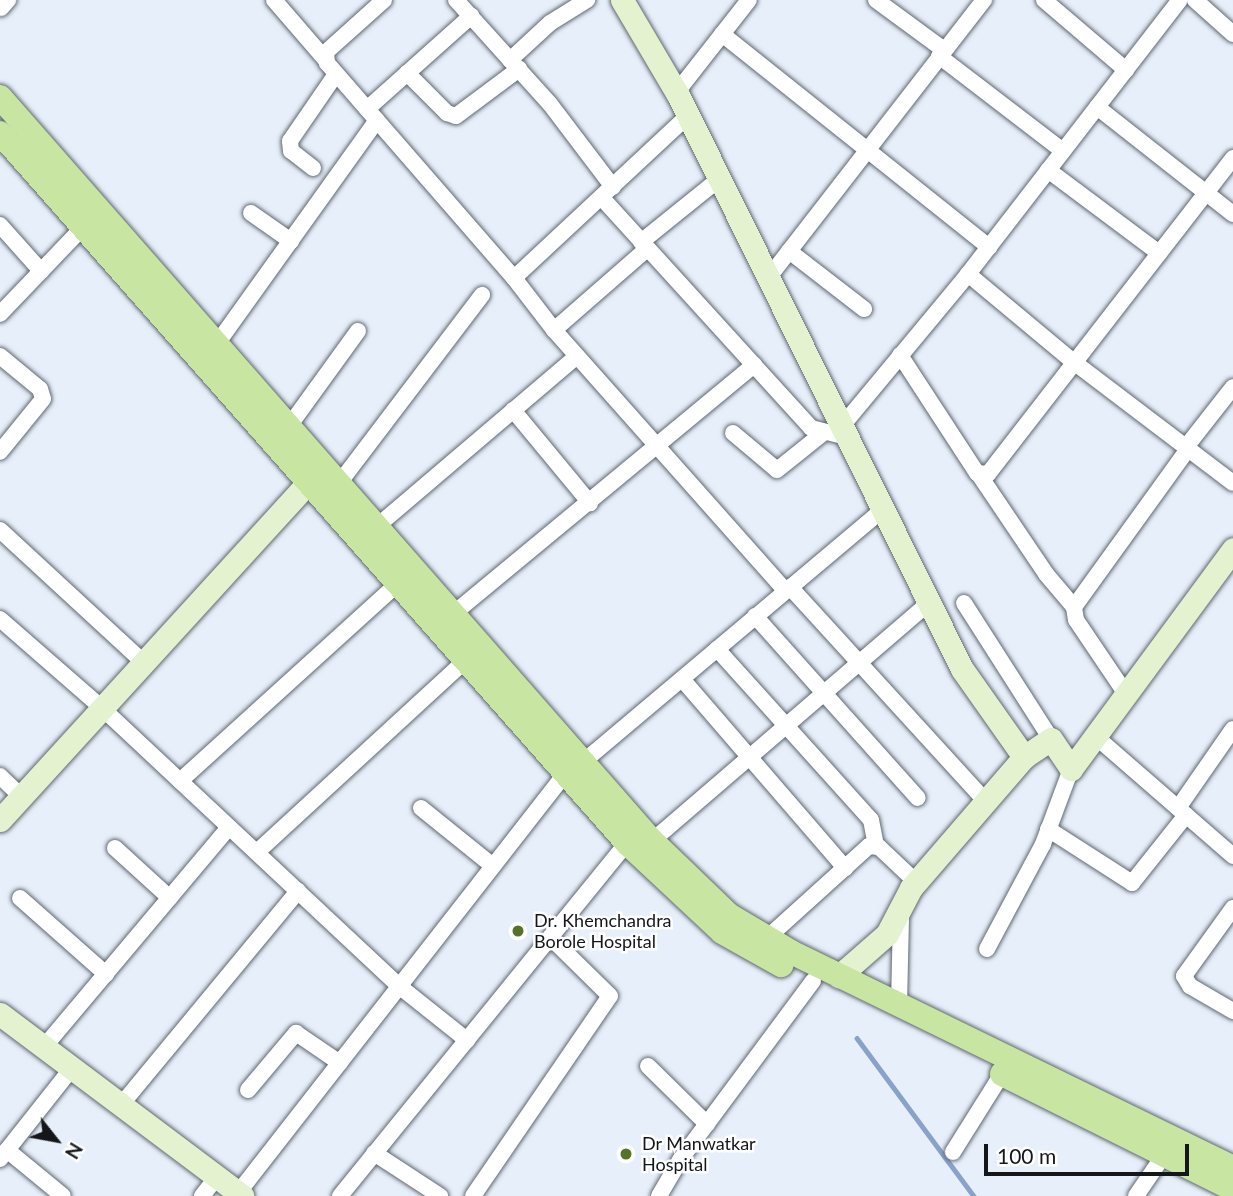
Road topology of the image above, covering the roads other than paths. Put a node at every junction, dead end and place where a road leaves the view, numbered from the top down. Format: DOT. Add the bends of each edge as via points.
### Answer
graph roads {
  1 [pos="274,0"];
  2 [pos="384,0"];
  3 [pos="456,0"];
  4 [pos="587,0"];
  5 [pos="622,0"];
  6 [pos="749,0"];
  7 [pos="876,0"];
  8 [pos="984,0"];
  9 [pos="1044,0"];
  10 [pos="1180,0"];
  11 [pos="1195,0"];
  12 [pos="471,16"];
  13 [pos="722,34"];
  14 [pos="1233,34"];
  15 [pos="941,53"];
  16 [pos="325,60"];
  17 [pos="514,64"];
  18 [pos="1126,70"];
  19 [pos="407,73"];
  20 [pos="336,74"];
  21 [pos="676,93"];
  22 [pos="0,97"];
  23 [pos="1097,107"];
  24 [pos="372,115"];
  25 [pos="688,116"];
  26 [pos="0,133"];
  27 [pos="868,149"];
  28 [pos="1063,151"];
  29 [pos="1233,158"];
  30 [pos="313,169"];
  31 [pos="1048,170"];
  32 [pos="719,179"];
  33 [pos="608,193"];
  34 [pos="1205,193"];
  35 [pos="251,213"];
  36 [pos="1233,214"];
  37 [pos="92,218"];
  38 [pos="0,225"];
  39 [pos="291,241"];
  40 [pos="644,245"];
  41 [pos="989,247"];
  42 [pos="789,251"];
  43 [pos="1158,253"];
  44 [pos="41,271"];
  45 [pos="968,274"];
  46 [pos="514,278"];
  47 [pos="769,278"];
  48 [pos="482,295"];
  49 [pos="864,309"];
  50 [pos="0,314"];
  51 [pos="554,330"];
  52 [pos="358,331"];
  53 [pos="210,353"];
  54 [pos="900,355"];
  55 [pos="0,356"];
  56 [pos="577,356"];
  57 [pos="1075,363"];
  58 [pos="754,365"];
  59 [pos="1233,387"];
  60 [pos="513,410"];
  61 [pos="287,429"];
  62 [pos="837,432"];
  63 [pos="733,433"];
  64 [pos="659,447"];
  65 [pos="1187,448"];
  66 [pos="0,453"];
  67 [pos="980,475"];
  68 [pos="309,482"];
  69 [pos="1233,483"];
  70 [pos="337,486"];
  71 [pos="590,503"];
  72 [pos="883,509"];
  73 [pos="375,528"];
  74 [pos="0,530"];
  75 [pos="1230,560"];
  76 [pos="398,583"];
  77 [pos="788,589"];
  78 [pos="929,603"];
  79 [pos="964,603"];
  80 [pos="1074,607"];
  81 [pos="453,614"];
  82 [pos="755,617"];
  83 [pos="0,619"];
  84 [pos="717,649"];
  85 [pos="466,660"];
  86 [pos="144,663"];
  87 [pos="858,665"];
  88 [pos="681,679"];
  89 [pos="825,693"];
  90 [pos="1126,694"];
  91 [pos="102,708"];
  92 [pos="788,725"];
  93 [pos="1233,729"];
  94 [pos="1095,736"];
  95 [pos="1051,739"];
  96 [pos="750,757"];
  97 [pos="1024,757"];
  98 [pos="574,768"];
  99 [pos="1071,769"];
  100 [pos="0,776"];
  101 [pos="180,780"];
  102 [pos="21,796"];
  103 [pos="919,798"];
  104 [pos="986,802"];
  105 [pos="421,808"];
  106 [pos="1182,812"];
  107 [pos="0,820"];
  108 [pos="229,827"];
  109 [pos="1048,829"];
  110 [pos="639,842"];
  111 [pos="876,846"];
  112 [pos="115,848"];
  113 [pos="257,852"];
  114 [pos="1233,856"];
  115 [pos="493,866"];
  116 [pos="845,868"];
  117 [pos="916,882"];
  118 [pos="298,891"];
  119 [pos="20,898"];
  120 [pos="170,898"];
  121 [pos="1233,908"];
  122 [pos="901,909"];
  123 [pos="550,937"];
  124 [pos="766,939"];
  125 [pos="987,949"];
  126 [pos="106,974"];
  127 [pos="839,976"];
  128 [pos="813,981"];
  129 [pos="400,986"];
  130 [pos="899,1005"];
  131 [pos="1233,1012"];
  132 [pos="1,1017"];
  133 [pos="50,1040"];
  134 [pos="467,1040"];
  135 [pos="340,1063"];
  136 [pos="648,1066"];
  137 [pos="72,1068"];
  138 [pos="1002,1074"];
  139 [pos="248,1090"];
  140 [pos="127,1097"];
  141 [pos="707,1124"];
  142 [pos="953,1152"];
  143 [pos="374,1153"];
  144 [pos="3,1155"];
  145 [pos="1164,1155"];
  146 [pos="1233,1168"];
  147 [pos="217,1177"];
  148 [pos="1233,1189"];
  149 [pos="240,1194"];
  150 [pos="63,1196"];
  151 [pos="202,1196"];
  152 [pos="340,1196"];
  153 [pos="440,1196"];
  154 [pos="473,1196"];
  155 [pos="659,1196"];
  156 [pos="1136,1196"];
  1 -- 16 [label="street"];
  2 -- 16 [label="street" via="326,52"];
  3 -- 12 [label="street"];
  4 -- 17 [label="street" via="551,23"];
  5 -- 21 [label="street"];
  6 -- 13 [label="street"];
  7 -- 15 [label="street"];
  8 -- 15 [label="street"];
  9 -- 18 [label="street"];
  10 -- 18 [label="street"];
  11 -- 14 [label="street"];
  12 -- 17 [label="street"];
  12 -- 19 [label="street"];
  13 -- 21 [label="street"];
  13 -- 27 [label="street"];
  15 -- 27 [label="street"];
  15 -- 28 [label="street"];
  16 -- 20 [label="street"];
  17 -- 19 [label="street" via="456,116 447,113"];
  17 -- 33 [label="street"];
  18 -- 23 [label="street"];
  19 -- 24 [label="street"];
  20 -- 24 [label="street"];
  20 -- 30 [label="street" via="289,145"];
  21 -- 25 [label="street"];
  22 -- 37 [label="main road"];
  23 -- 28 [label="street"];
  23 -- 34 [label="street"];
  24 -- 39 [label="street"];
  24 -- 46 [label="street"];
  25 -- 32 [label="street"];
  25 -- 33 [label="street"];
  26 -- 37 [label="main road"];
  27 -- 41 [label="street"];
  27 -- 42 [label="street"];
  28 -- 31 [label="street"];
  29 -- 34 [label="street"];
  31 -- 41 [label="street"];
  31 -- 43 [label="street"];
  32 -- 40 [label="street"];
  32 -- 47 [label="street"];
  33 -- 40 [label="street"];
  33 -- 46 [label="street"];
  34 -- 36 [label="street"];
  34 -- 43 [label="street"];
  35 -- 39 [label="street"];
  37 -- 44 [label="street"];
  37 -- 53 [label="main road"];
  38 -- 44 [label="street"];
  39 -- 53 [label="street"];
  40 -- 51 [label="street"];
  40 -- 58 [label="street"];
  41 -- 45 [label="street"];
  42 -- 47 [label="street"];
  42 -- 49 [label="street"];
  43 -- 57 [label="street"];
  44 -- 50 [label="street"];
  45 -- 54 [label="street"];
  45 -- 57 [label="street"];
  46 -- 51 [label="street"];
  47 -- 62 [label="street"];
  48 -- 70 [label="street"];
  51 -- 56 [label="street"];
  52 -- 61 [label="street"];
  53 -- 61 [label="main road"];
  53 -- 68 [label="main road"];
  54 -- 62 [label="street"];
  54 -- 67 [label="street"];
  55 -- 66 [label="street" via="40,389 43,399"];
  56 -- 60 [label="street"];
  56 -- 64 [label="street"];
  57 -- 65 [label="street"];
  57 -- 67 [label="street" via="988,474"];
  58 -- 62 [label="street" via="811,428"];
  58 -- 64 [label="street"];
  59 -- 65 [label="street"];
  60 -- 71 [label="street"];
  60 -- 73 [label="street"];
  61 -- 70 [label="main road"];
  62 -- 63 [label="street" via="777,470"];
  62 -- 72 [label="street"];
  64 -- 71 [label="street"];
  64 -- 77 [label="street"];
  65 -- 69 [label="street"];
  65 -- 80 [label="street"];
  67 -- 80 [label="street" via="1046,574"];
  68 -- 76 [label="main road"];
  68 -- 86 [label="street"];
  70 -- 73 [label="main road"];
  71 -- 81 [label="street"];
  72 -- 77 [label="street"];
  72 -- 78 [label="street"];
  73 -- 81 [label="main road"];
  74 -- 86 [label="street"];
  75 -- 90 [label="street"];
  76 -- 85 [label="main road"];
  76 -- 101 [label="street"];
  77 -- 82 [label="street"];
  77 -- 87 [label="street"];
  78 -- 87 [label="street"];
  78 -- 97 [label="street" via="962,669"];
  79 -- 95 [label="street"];
  80 -- 90 [label="street" via="1076,620"];
  81 -- 98 [label="main road"];
  82 -- 84 [label="street"];
  82 -- 89 [label="street"];
  83 -- 91 [label="street"];
  84 -- 88 [label="street"];
  84 -- 92 [label="street"];
  85 -- 98 [label="main road"];
  85 -- 113 [label="street"];
  86 -- 91 [label="street"];
  87 -- 89 [label="street"];
  87 -- 104 [label="street"];
  88 -- 96 [label="street"];
  88 -- 98 [label="street"];
  89 -- 92 [label="street"];
  89 -- 103 [label="street"];
  90 -- 94 [label="street"];
  91 -- 101 [label="street"];
  91 -- 102 [label="street"];
  92 -- 96 [label="street"];
  92 -- 111 [label="street" via="871,820"];
  93 -- 106 [label="street"];
  94 -- 99 [label="street"];
  94 -- 106 [label="street"];
  95 -- 97 [label="street"];
  95 -- 99 [label="street"];
  96 -- 110 [label="street"];
  96 -- 116 [label="street"];
  97 -- 104 [label="street"];
  98 -- 110 [label="main road"];
  98 -- 115 [label="street"];
  99 -- 109 [label="street"];
  100 -- 102 [label="street"];
  101 -- 108 [label="street"];
  102 -- 107 [label="street"];
  104 -- 117 [label="street"];
  105 -- 115 [label="street"];
  106 -- 109 [label="street" via="1132,883"];
  106 -- 114 [label="street"];
  108 -- 113 [label="street"];
  108 -- 120 [label="street"];
  109 -- 125 [label="street"];
  110 -- 123 [label="street"];
  110 -- 124 [label="main road"];
  110 -- 128 [label="main road" via="722,932"];
  111 -- 116 [label="street"];
  111 -- 117 [label="street"];
  112 -- 120 [label="street"];
  113 -- 118 [label="street"];
  115 -- 129 [label="street"];
  116 -- 124 [label="street"];
  117 -- 122 [label="street"];
  118 -- 129 [label="street"];
  118 -- 140 [label="street"];
  119 -- 126 [label="street"];
  120 -- 126 [label="street"];
  121 -- 131 [label="street" via="1184,976 1190,986"];
  122 -- 127 [label="street" via="887,934"];
  122 -- 130 [label="street"];
  123 -- 134 [label="street"];
  123 -- 154 [label="street" via="610,996"];
  124 -- 127 [label="main road"];
  126 -- 133 [label="street"];
  127 -- 130 [label="main road"];
  128 -- 138 [label="main road"];
  128 -- 141 [label="street"];
  129 -- 134 [label="street"];
  129 -- 135 [label="street"];
  130 -- 146 [label="main road"];
  132 -- 133 [label="street"];
  133 -- 137 [label="street"];
  134 -- 143 [label="street"];
  135 -- 139 [label="street" via="296,1033"];
  135 -- 149 [label="street"];
  136 -- 141 [label="street"];
  137 -- 140 [label="street"];
  137 -- 144 [label="street"];
  138 -- 142 [label="street"];
  138 -- 145 [label="main road"];
  140 -- 147 [label="street"];
  141 -- 155 [label="street"];
  143 -- 152 [label="street"];
  143 -- 153 [label="street"];
  144 -- 150 [label="street"];
  145 -- 148 [label="main road"];
  145 -- 156 [label="street"];
  147 -- 149 [label="street"];
  147 -- 151 [label="street"];
}
